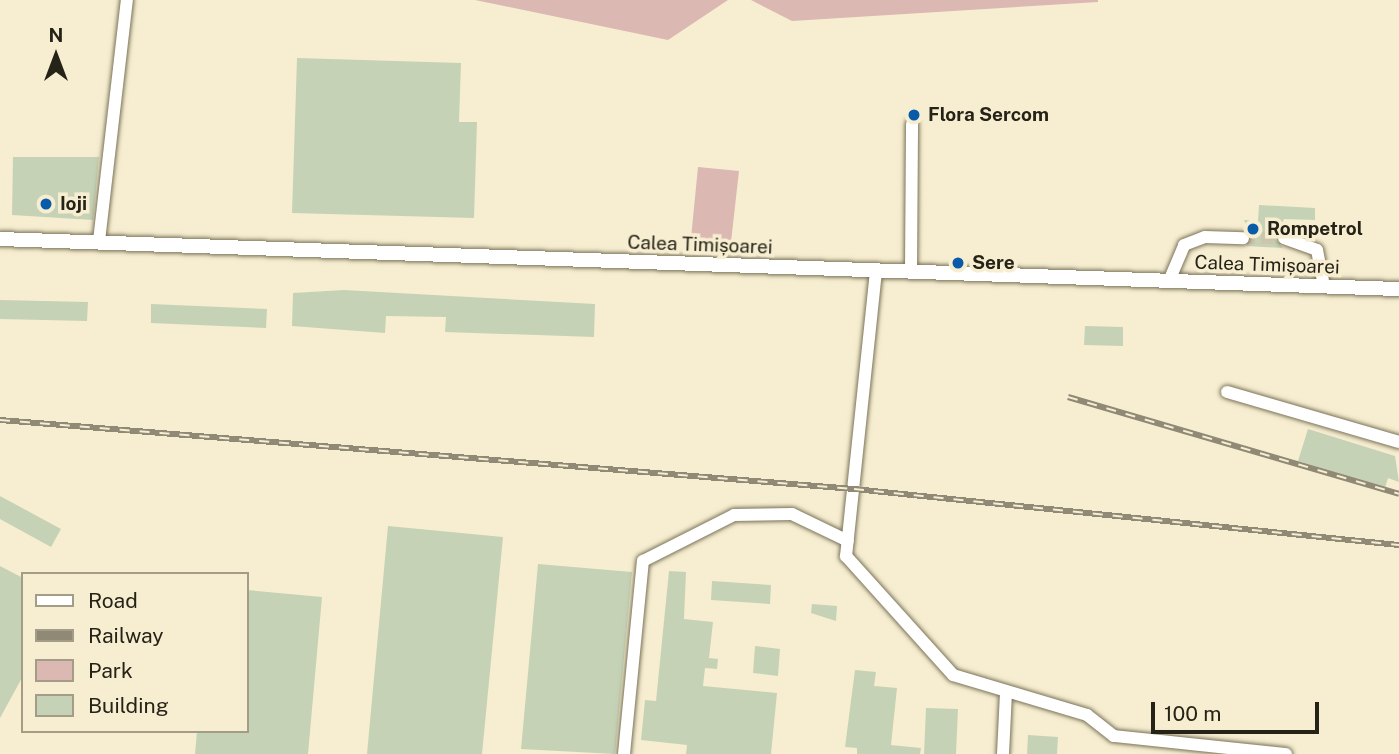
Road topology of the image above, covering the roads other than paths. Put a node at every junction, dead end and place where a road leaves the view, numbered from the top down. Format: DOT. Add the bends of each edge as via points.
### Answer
graph roads {
  1 [pos="127,0"];
  2 [pos="912,124"];
  3 [pos="1243,238"];
  4 [pos="1284,238"];
  5 [pos="0,239"];
  6 [pos="99,241"];
  7 [pos="876,271"];
  8 [pos="911,272"];
  9 [pos="1169,281"];
  10 [pos="1324,286"];
  11 [pos="1399,289"];
  12 [pos="1227,392"];
  13 [pos="1399,442"];
  14 [pos="848,541"];
  15 [pos="1006,693"];
  16 [pos="624,754"];
  17 [pos="1003,754"];
  18 [pos="1286,754"];
  1 -- 6 [label="street"];
  2 -- 8 [label="street"];
  3 -- 9 [label="street" via="1205,237 1184,245"];
  4 -- 10 [label="street" via="1317,250"];
  5 -- 6 [label="main road, Calea Timișoarei"];
  6 -- 7 [label="main road, Calea Timișoarei"];
  7 -- 8 [label="main road, Calea Timișoarei"];
  7 -- 14 [label="street"];
  8 -- 9 [label="main road, Calea Timișoarei"];
  9 -- 10 [label="main road, Calea Timișoarei"];
  10 -- 11 [label="main road, Calea Timișoarei"];
  12 -- 13 [label="street"];
  14 -- 15 [label="street" via="846,556 953,675"];
  14 -- 16 [label="street" via="792,514 734,515 643,561"];
  15 -- 17 [label="street"];
  15 -- 18 [label="street" via="1087,715 1114,736"];
}
